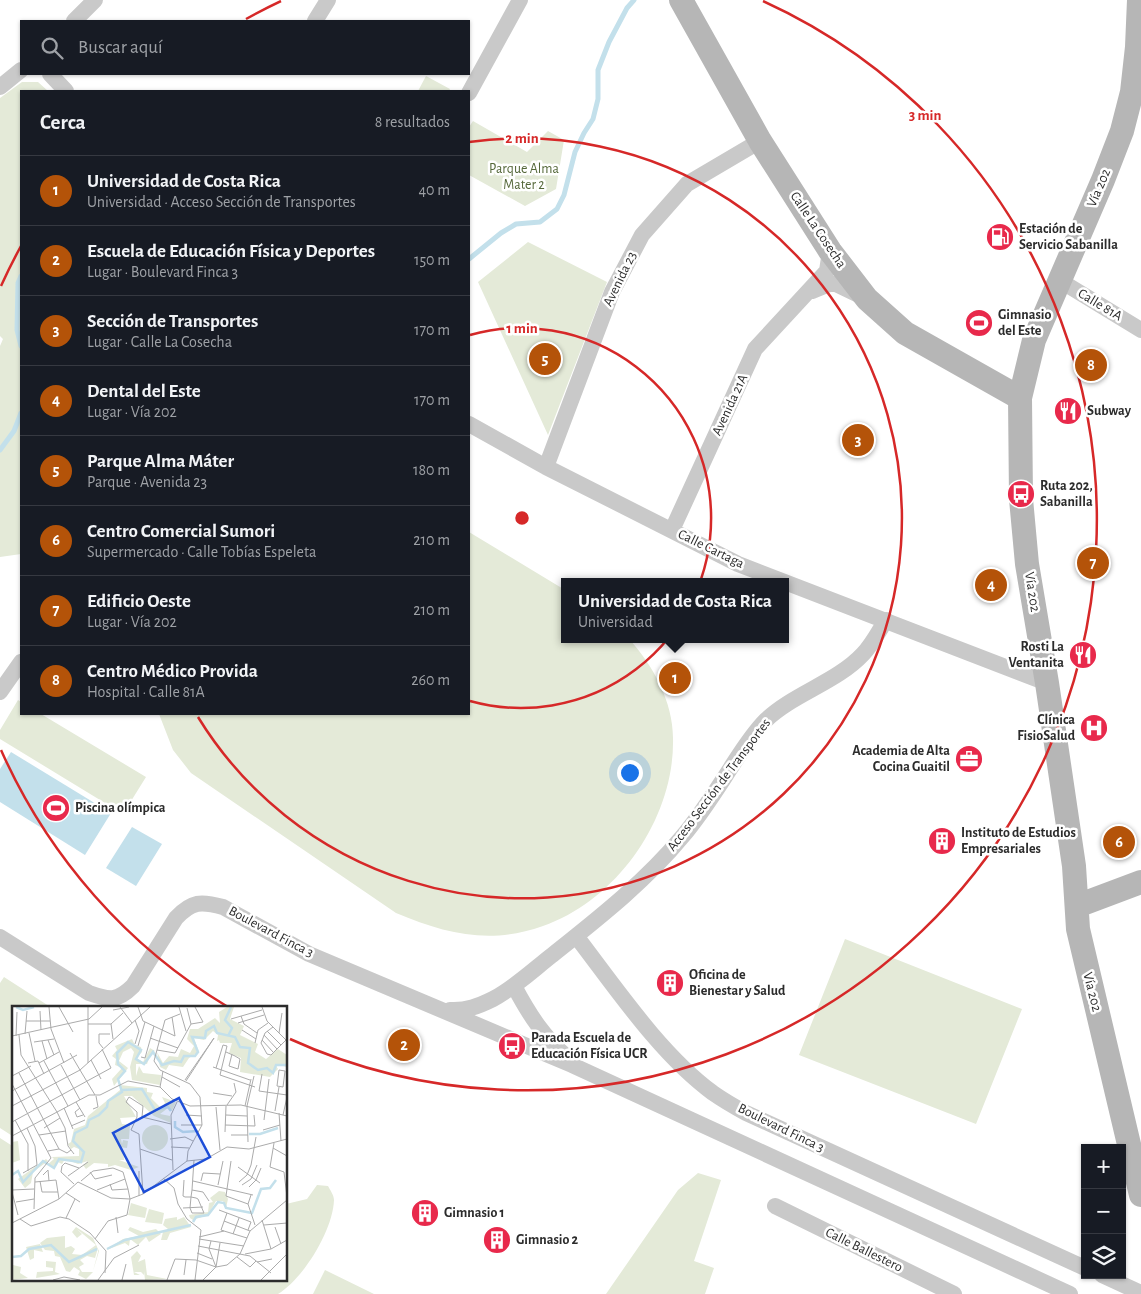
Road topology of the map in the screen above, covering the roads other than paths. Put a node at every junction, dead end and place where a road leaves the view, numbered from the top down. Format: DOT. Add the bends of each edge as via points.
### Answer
graph roads {
  1 [pos="95,0"];
  2 [pos="328,0"];
  3 [pos="520,0"];
  4 [pos="681,0"];
  5 [pos="1139,0"];
  6 [pos="75,20"];
  7 [pos="316,20"];
  8 [pos="20,71"];
  9 [pos="51,75"];
  10 [pos="0,87"];
  11 [pos="65,90"];
  12 [pos="470,91"];
  13 [pos="760,142"];
  14 [pos="830,251"];
  15 [pos="1059,280"];
  16 [pos="807,293"];
  17 [pos="867,299"];
  18 [pos="1141,330"];
  19 [pos="1020,398"];
  20 [pos="470,425"];
  21 [pos="546,467"];
  22 [pos="672,530"];
  23 [pos="775,578"];
  24 [pos="789,583"];
  25 [pos="886,620"];
  26 [pos="20,663"];
  27 [pos="1047,683"];
  28 [pos="0,692"];
  29 [pos="1141,882"];
  30 [pos="1077,906"];
  31 [pos="576,936"];
  32 [pos="0,937"];
  33 [pos="514,986"];
  34 [pos="445,1010"];
  35 [pos="579,1068"];
  36 [pos="1141,1195"];
  37 [pos="775,1206"];
  38 [pos="1081,1266"];
  39 [pos="1111,1279"];
  40 [pos="1141,1293"];
  41 [pos="954,1294"];
  42 [pos="1070,1294"];
  1 -- 6 [label="street"];
  2 -- 7 [label="street"];
  3 -- 12 [label="street"];
  4 -- 13 [label="main road, Calle La Cosecha"];
  5 -- 15 [label="main road, Vía 202" via="1132,92 1122,132"];
  8 -- 10 [label="street"];
  9 -- 11 [label="street"];
  13 -- 14 [label="main road, Calle La Cosecha"];
  13 -- 21 [label="street, Avenida 23" via="687,184 642,235 612,292"];
  14 -- 16 [label="street, Avenida 21A" via="827,271"];
  14 -- 17 [label="main road, Calle La Cosecha"];
  15 -- 18 [label="street, Calle 81A"];
  15 -- 19 [label="main road, Vía 202" via="1034,340"];
  16 -- 17 [label="street, Avenida 21A" via="836,284"];
  16 -- 22 [label="street, Avenida 21A" via="755,349"];
  17 -- 19 [label="main road, Calle La Cosecha" via="905,333"];
  19 -- 27 [label="main road, Vía 202" via="1021,498 1026,554"];
  20 -- 21 [label="street, Calle Cartaga"];
  21 -- 22 [label="street, Calle Cartaga"];
  22 -- 23 [label="street, Calle Cartaga" via="738,564"];
  24 -- 25 [label="street, Calle Cartaga"];
  25 -- 27 [label="street, Calle Cartaga"];
  25 -- 31 [label="street, Acceso Sección de Transportes" via="863,654 758,728 682,837 638,883"];
  26 -- 28 [label="street"];
  27 -- 30 [label="main road, Vía 202"];
  29 -- 30 [label="main road"];
  30 -- 36 [label="main road, Vía 202" via="1085,965"];
  31 -- 33 [label="street, Boulevard Finca 3"];
  31 -- 38 [label="street, Boulevard Finca 3" via="648,1029 681,1065 712,1092 746,1113"];
  32 -- 34 [label="street, Boulevard Finca 3" via="89,993 114,999 133,986 184,909 196,903 207,903 236,913 310,954"];
  33 -- 34 [label="street, Boulevard Finca 3" via="472,1008"];
  33 -- 35 [label="street, Boulevard Finca 3" via="546,1037"];
  34 -- 35 [label="street, Boulevard Finca 3"];
  35 -- 42 [label="street, Boulevard Finca 3"];
  37 -- 41 [label="street, Calle Ballestero"];
  39 -- 40 [label="street"];
}
